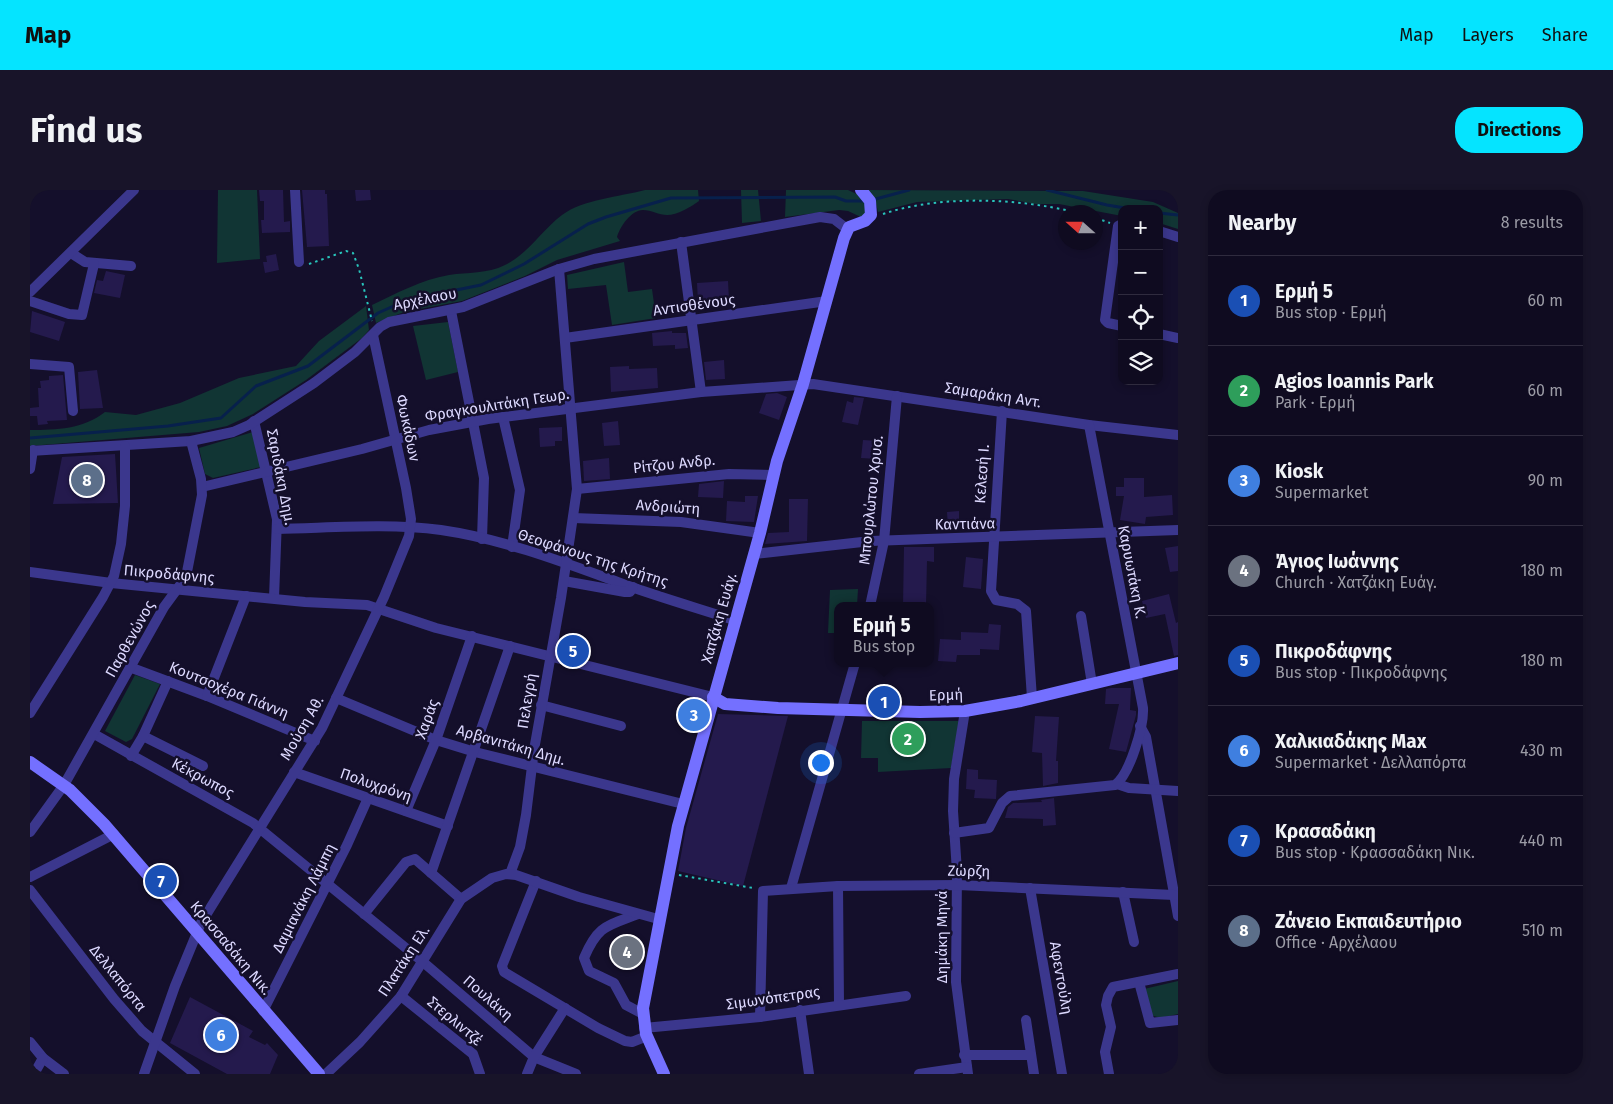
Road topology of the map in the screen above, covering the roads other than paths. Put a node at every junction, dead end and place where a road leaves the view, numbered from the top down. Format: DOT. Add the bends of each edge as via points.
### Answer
graph roads {
  1 [pos="134,190"];
  2 [pos="294,190"];
  3 [pos="861,190"];
  4 [pos="848,229"];
  5 [pos="1163,232"];
  6 [pos="1118,237"];
  7 [pos="1178,237"];
  8 [pos="682,242"];
  9 [pos="70,253"];
  10 [pos="299,262"];
  11 [pos="94,264"];
  12 [pos="131,266"];
  13 [pos="559,270"];
  14 [pos="30,292"];
  15 [pos="30,301"];
  16 [pos="827,301"];
  17 [pos="451,311"];
  18 [pos="692,320"];
  19 [pos="1118,325"];
  20 [pos="373,335"];
  21 [pos="1163,335"];
  22 [pos="565,338"];
  23 [pos="1178,338"];
  24 [pos="30,364"];
  25 [pos="803,384"];
  26 [pos="701,392"];
  27 [pos="898,396"];
  28 [pos="570,408"];
  29 [pos="73,411"];
  30 [pos="1002,411"];
  31 [pos="503,416"];
  32 [pos="254,421"];
  33 [pos="473,421"];
  34 [pos="1089,425"];
  35 [pos="1178,435"];
  36 [pos="395,439"];
  37 [pos="191,441"];
  38 [pos="125,446"];
  39 [pos="32,450"];
  40 [pos="30,469"];
  41 [pos="267,472"];
  42 [pos="774,475"];
  43 [pos="202,487"];
  44 [pos="577,489"];
  45 [pos="573,518"];
  46 [pos="411,528"];
  47 [pos="277,529"];
  48 [pos="1178,530"];
  49 [pos="760,533"];
  50 [pos="1110,534"];
  51 [pos="993,538"];
  52 [pos="482,539"];
  53 [pos="884,541"];
  54 [pos="512,546"];
  55 [pos="754,554"];
  56 [pos="566,562"];
  57 [pos="30,572"];
  58 [pos="564,581"];
  59 [pos="111,583"];
  60 [pos="633,587"];
  61 [pos="178,590"];
  62 [pos="246,596"];
  63 [pos="274,598"];
  64 [pos="871,602"];
  65 [pos="378,608"];
  66 [pos="1081,616"];
  67 [pos="734,620"];
  68 [pos="472,636"];
  69 [pos="510,646"];
  70 [pos="549,656"];
  71 [pos="1178,663"];
  72 [pos="854,667"];
  73 [pos="132,668"];
  74 [pos="1136,673"];
  75 [pos="168,681"];
  76 [pos="1092,684"];
  77 [pos="207,696"];
  78 [pos="336,698"];
  79 [pos="713,698"];
  80 [pos="1032,698"];
  81 [pos="541,705"];
  82 [pos="841,710"];
  83 [pos="965,711"];
  84 [pos="30,713"];
  85 [pos="621,726"];
  86 [pos="1140,726"];
  87 [pos="94,734"];
  88 [pos="143,736"];
  89 [pos="436,740"];
  90 [pos="315,741"];
  91 [pos="475,752"];
  92 [pos="131,756"];
  93 [pos="30,762"];
  94 [pos="203,766"];
  95 [pos="532,768"];
  96 [pos="294,772"];
  97 [pos="1117,784"];
  98 [pos="64,785"];
  99 [pos="1155,790"];
  100 [pos="1178,791"];
  101 [pos="368,798"];
  102 [pos="683,804"];
  103 [pos="406,811"];
  104 [pos="448,826"];
  105 [pos="261,829"];
  106 [pos="30,832"];
  107 [pos="954,833"];
  108 [pos="114,834"];
  109 [pos="431,873"];
  110 [pos="510,874"];
  111 [pos="30,877"];
  112 [pos="536,881"];
  113 [pos="328,884"];
  114 [pos="958,885"];
  115 [pos="838,886"];
  116 [pos="791,888"];
  117 [pos="1030,888"];
  118 [pos="30,890"];
  119 [pos="1123,892"];
  120 [pos="1174,895"];
  121 [pos="461,899"];
  122 [pos="364,914"];
  123 [pos="638,914"];
  124 [pos="1178,916"];
  125 [pos="658,919"];
  126 [pos="197,932"];
  127 [pos="1134,942"];
  128 [pos="423,962"];
  129 [pos="1178,974"];
  130 [pos="1139,982"];
  131 [pos="401,996"];
  132 [pos="906,996"];
  133 [pos="839,1004"];
  134 [pos="564,1008"];
  135 [pos="800,1010"];
  136 [pos="263,1011"];
  137 [pos="643,1014"];
  138 [pos="760,1017"];
  139 [pos="1026,1020"];
  140 [pos="1178,1020"];
  141 [pos="646,1032"];
  142 [pos="30,1042"];
  143 [pos="155,1042"];
  144 [pos="964,1055"];
  145 [pos="1031,1055"];
  146 [pos="534,1056"];
  147 [pos="43,1058"];
  148 [pos="968,1071"];
  149 [pos="34,1074"];
  150 [pos="64,1074"];
  151 [pos="144,1074"];
  152 [pos="195,1074"];
  153 [pos="318,1074"];
  154 [pos="326,1074"];
  155 [pos="480,1074"];
  156 [pos="527,1074"];
  157 [pos="576,1074"];
  158 [pos="664,1074"];
  159 [pos="809,1074"];
  160 [pos="919,1074"];
  161 [pos="1034,1074"];
  162 [pos="1062,1074"];
  163 [pos="1109,1074"];
  1 -- 9 [label="street"];
  2 -- 10 [label="street"];
  3 -- 4 [label="street" via="870,201 871,215"];
  4 -- 8 [label="street, Αρχέλαου" via="834,219 820,217"];
  4 -- 16 [label="street, Χατζάκη Ευάγ."];
  5 -- 7 [label="street"];
  6 -- 19 [label="street" via="1104,320"];
  8 -- 13 [label="street, Αρχέλαου"];
  8 -- 18 [label="street"];
  9 -- 11 [label="street"];
  9 -- 14 [label="street"];
  11 -- 12 [label="street"];
  11 -- 15 [label="street" via="82,315"];
  13 -- 17 [label="street, Αρχέλαου"];
  13 -- 22 [label="street, Πελεγρή"];
  16 -- 18 [label="street, Αντισθένους"];
  16 -- 25 [label="street, Χατζάκη Ευάγ."];
  17 -- 20 [label="street, Αρχέλαου" via="393,320"];
  17 -- 33 [label="street"];
  18 -- 22 [label="street, Αντισθένους"];
  18 -- 26 [label="street"];
  20 -- 32 [label="street, Αρχέλαου" via="356,352"];
  20 -- 36 [label="street, Φωκάδων"];
  21 -- 23 [label="street"];
  22 -- 28 [label="street, Πελεγρή"];
  24 -- 29 [label="street" via="69,367"];
  25 -- 26 [label="street, Φραγκουλιτάκη Γεωρ."];
  25 -- 27 [label="street, Σαμαράκη Αντ."];
  25 -- 42 [label="street, Χατζάκη Ευάγ."];
  26 -- 28 [label="street, Φραγκουλιτάκη Γεωρ."];
  27 -- 30 [label="street, Σαμαράκη Αντ."];
  27 -- 53 [label="street, Μπουρλώτου Χρυσ."];
  28 -- 31 [label="street, Φραγκουλιτάκη Γεωρ."];
  28 -- 44 [label="street, Πελεγρή"];
  30 -- 34 [label="street, Σαμαράκη Αντ."];
  30 -- 51 [label="street, Κελεσή Ι."];
  31 -- 33 [label="street, Φραγκουλιτάκη Γεωρ."];
  31 -- 54 [label="street" via="520,490"];
  32 -- 37 [label="street, Αρχέλαου" via="233,432"];
  32 -- 41 [label="street, Σαριδάκη Δημ."];
  33 -- 36 [label="street, Φραγκουλιτάκη Γεωρ."];
  33 -- 52 [label="street" via="485,485"];
  34 -- 35 [label="street, Σαμαράκη Αντ."];
  34 -- 50 [label="street, Καρυωτάκη Κ."];
  36 -- 41 [label="street, Φραγκουλιτάκη Γεωρ."];
  36 -- 46 [label="street, Φωκάδων"];
  37 -- 38 [label="street, Αρχέλαου"];
  37 -- 43 [label="street, Παρθενώνος"];
  38 -- 39 [label="street, Αρχέλαου"];
  38 -- 59 [label="street" via="122,531"];
  39 -- 40 [label="street"];
  41 -- 43 [label="street, Φραγκουλιτάκη Γεωρ."];
  41 -- 47 [label="street, Σαριδάκη Δημ."];
  42 -- 44 [label="street, Ρίτζου Ανδρ." via="729,474"];
  42 -- 49 [label="street, Χατζάκη Ευάγ."];
  43 -- 61 [label="street, Παρθενώνος" via="188,568"];
  44 -- 45 [label="street, Πελεγρή"];
  45 -- 49 [label="street, Ανδριώτη" via="681,522"];
  45 -- 56 [label="street, Πελεγρή"];
  46 -- 47 [label="street, Θεοφάνους της Κρήτης"];
  46 -- 52 [label="street, Θεοφάνους της Κρήτης" via="441,530"];
  46 -- 65 [label="street, Μούση Αθ."];
  47 -- 63 [label="street, Σαριδάκη Δημ."];
  48 -- 50 [label="street, Καντιάνα"];
  49 -- 55 [label="street, Χατζάκη Ευάγ."];
  50 -- 51 [label="street, Καντιάνα"];
  50 -- 74 [label="street, Καρυωτάκη Κ."];
  51 -- 53 [label="street, Καντιάνα"];
  51 -- 80 [label="street, Κελεσή Ι." via="992,595 996,600 1021,605 1027,612"];
  52 -- 54 [label="street, Θεοφάνους της Κρήτης"];
  53 -- 55 [label="street, Καντιάνα"];
  53 -- 64 [label="street, Μπουρλώτου Χρυσ."];
  54 -- 56 [label="street, Θεοφάνους της Κρήτης"];
  55 -- 67 [label="street, Χατζάκη Ευάγ."];
  56 -- 58 [label="street, Πελεγρή"];
  56 -- 60 [label="street, Θεοφάνους της Κρήτης"];
  57 -- 59 [label="street, Πικροδάφνης"];
  58 -- 60 [label="street" via="625,592 630,592"];
  58 -- 70 [label="street, Πελεγρή"];
  59 -- 61 [label="street, Πικροδάφνης"];
  59 -- 84 [label="street"];
  60 -- 67 [label="street, Θεοφάνους της Κρήτης"];
  61 -- 62 [label="street, Πικροδάφνης"];
  61 -- 73 [label="street, Παρθενώνος" via="164,607"];
  62 -- 63 [label="street, Πικροδάφνης"];
  62 -- 77 [label="street"];
  63 -- 65 [label="street, Πικροδάφνης"];
  65 -- 68 [label="street, Πικροδάφνης"];
  65 -- 78 [label="street, Μούση Αθ."];
  66 -- 76 [label="street"];
  67 -- 79 [label="street, Χατζάκη Ευάγ."];
  68 -- 69 [label="street, Πικροδάφνης"];
  68 -- 89 [label="street, Χαράς"];
  69 -- 70 [label="street, Πικροδάφνης"];
  69 -- 91 [label="street"];
  70 -- 79 [label="street, Πικροδάφνης"];
  70 -- 81 [label="street, Πελεγρή"];
  71 -- 74 [label="street, Ερμή"];
  72 -- 82 [label="street"];
  73 -- 75 [label="street, Κουτσοχέρα Γιάννη"];
  73 -- 87 [label="street, Παρθενώνος"];
  74 -- 76 [label="street, Ερμή"];
  74 -- 86 [label="street, Καρυωτάκη Κ." via="1143,708"];
  75 -- 77 [label="street, Κουτσοχέρα Γιάννη"];
  75 -- 88 [label="street"];
  76 -- 80 [label="street, Ερμή"];
  77 -- 90 [label="street, Κουτσοχέρα Γιάννη"];
  78 -- 89 [label="street, Αρβανιτάκη Δημ."];
  78 -- 90 [label="street, Μούση Αθ."];
  79 -- 82 [label="street, Ερμή" via="725,704"];
  79 -- 102 [label="street, Χατζάκη Ευάγ."];
  80 -- 83 [label="street, Ερμή"];
  81 -- 85 [label="street"];
  81 -- 95 [label="street, Πελεγρή"];
  82 -- 83 [label="street, Ερμή"];
  82 -- 116 [label="street"];
  83 -- 107 [label="street, Δημάκη Μηνά" via="953,792"];
  86 -- 97 [label="street, Καρυωτάκη Κ." via="1127,769"];
  86 -- 99 [label="street, Καρυωτάκη Κ." via="1146,737"];
  87 -- 92 [label="street, Κέκρωπος"];
  87 -- 98 [label="street, Παρθενώνος"];
  88 -- 92 [label="street"];
  88 -- 94 [label="street, Κέκρωπος"];
  89 -- 91 [label="street, Αρβανιτάκη Δημ."];
  89 -- 103 [label="street, Χαράς"];
  90 -- 96 [label="street, Μούση Αθ."];
  91 -- 95 [label="street, Αρβανιτάκη Δημ."];
  91 -- 104 [label="street"];
  92 -- 105 [label="street, Κέκρωπος" via="238,813"];
  93 -- 98 [label="street, Κρασσαδάκη Νικ."];
  95 -- 102 [label="street, Αρβανιτάκη Δημ."];
  95 -- 110 [label="street, Πελεγρή" via="524,824"];
  96 -- 101 [label="street, Πολυχρόνη"];
  96 -- 105 [label="street, Μούση Αθ."];
  97 -- 99 [label="street"];
  97 -- 107 [label="street" via="1010,796 1002,803 989,828"];
  98 -- 106 [label="street, Παρθενώνος"];
  98 -- 108 [label="street, Κρασσαδάκη Νικ."];
  99 -- 100 [label="street"];
  99 -- 120 [label="street, Καρυωτάκη Κ."];
  101 -- 103 [label="street, Πολυχρόνη"];
  101 -- 113 [label="street, Δαμιανάκη Λάμπη"];
  102 -- 125 [label="street, Χατζάκη Ευάγ."];
  103 -- 104 [label="street, Πολυχρόνη"];
  104 -- 109 [label="street"];
  105 -- 113 [label="street, Κέκρωπος"];
  105 -- 126 [label="street, Μούση Αθ."];
  107 -- 114 [label="street, Δημάκη Μηνά"];
  108 -- 111 [label="street"];
  108 -- 126 [label="street, Κρασσαδάκη Νικ."];
  109 -- 121 [label="street"];
  109 -- 122 [label="street" via="415,859 406,862"];
  110 -- 112 [label="street"];
  110 -- 121 [label="street, Πλατάκη Ελ." via="492,878"];
  112 -- 123 [label="street"];
  112 -- 134 [label="street, Σιμωνόπετρας" via="502,966 504,972"];
  113 -- 122 [label="street, Πουλάκη"];
  113 -- 136 [label="street, Δαμιανάκη Λάμπη"];
  114 -- 115 [label="street, Ζώρζη"];
  114 -- 117 [label="street, Ζώρζη"];
  114 -- 144 [label="street, Δημάκη Μηνά" via="956,982"];
  115 -- 116 [label="street, Ζώρζη"];
  115 -- 133 [label="street"];
  116 -- 138 [label="street, Ζώρζη" via="763,891"];
  117 -- 119 [label="street, Ζώρζη"];
  117 -- 162 [label="street, Αφεντούλη"];
  118 -- 143 [label="street, Δελλαπόρτα" via="114,999"];
  119 -- 120 [label="street, Ζώρζη"];
  119 -- 127 [label="street"];
  120 -- 124 [label="street, Καρυωτάκη Κ."];
  121 -- 128 [label="street, Πλατάκη Ελ."];
  122 -- 128 [label="street, Πουλάκη"];
  123 -- 125 [label="street"];
  123 -- 137 [label="street" via="607,926 592,938 584,958 589,971 614,983 626,1005"];
  125 -- 137 [label="street, Χατζάκη Ευάγ."];
  126 -- 136 [label="street, Κρασσαδάκη Νικ."];
  126 -- 143 [label="street, Μούση Αθ."];
  128 -- 131 [label="street, Πλατάκη Ελ."];
  128 -- 146 [label="street, Πουλάκη"];
  129 -- 130 [label="street"];
  130 -- 140 [label="street" via="1148,1022 1156,1024"];
  130 -- 163 [label="street" via="1113,987 1108,996 1106,1004 1111,1031 1105,1052"];
  131 -- 154 [label="street, Πλατάκη Ελ."];
  131 -- 155 [label="street, Στερλιντζέ" via="473,1054"];
  132 -- 133 [label="street, Σιμωνόπετρας"];
  133 -- 135 [label="street, Σιμωνόπετρας"];
  134 -- 141 [label="street, Σιμωνόπετρας" via="625,1041 632,1042"];
  134 -- 146 [label="street"];
  135 -- 138 [label="street, Σιμωνόπετρας"];
  135 -- 159 [label="street"];
  136 -- 153 [label="street, Κρασσαδάκη Νικ."];
  137 -- 141 [label="street, Χατζάκη Ευάγ."];
  138 -- 141 [label="street, Σιμωνόπετρας"];
  139 -- 145 [label="street"];
  141 -- 158 [label="street, Χατζάκη Ευάγ."];
  142 -- 147 [label="street"];
  143 -- 151 [label="street, Μούση Αθ."];
  143 -- 152 [label="street, Δελλαπόρτα"];
  144 -- 145 [label="street"];
  144 -- 148 [label="street, Δημάκη Μηνά"];
  145 -- 161 [label="street"];
  146 -- 156 [label="street"];
  146 -- 157 [label="street, Πουλάκη"];
  147 -- 149 [label="street"];
  147 -- 150 [label="street"];
  148 -- 160 [label="street"];
}
